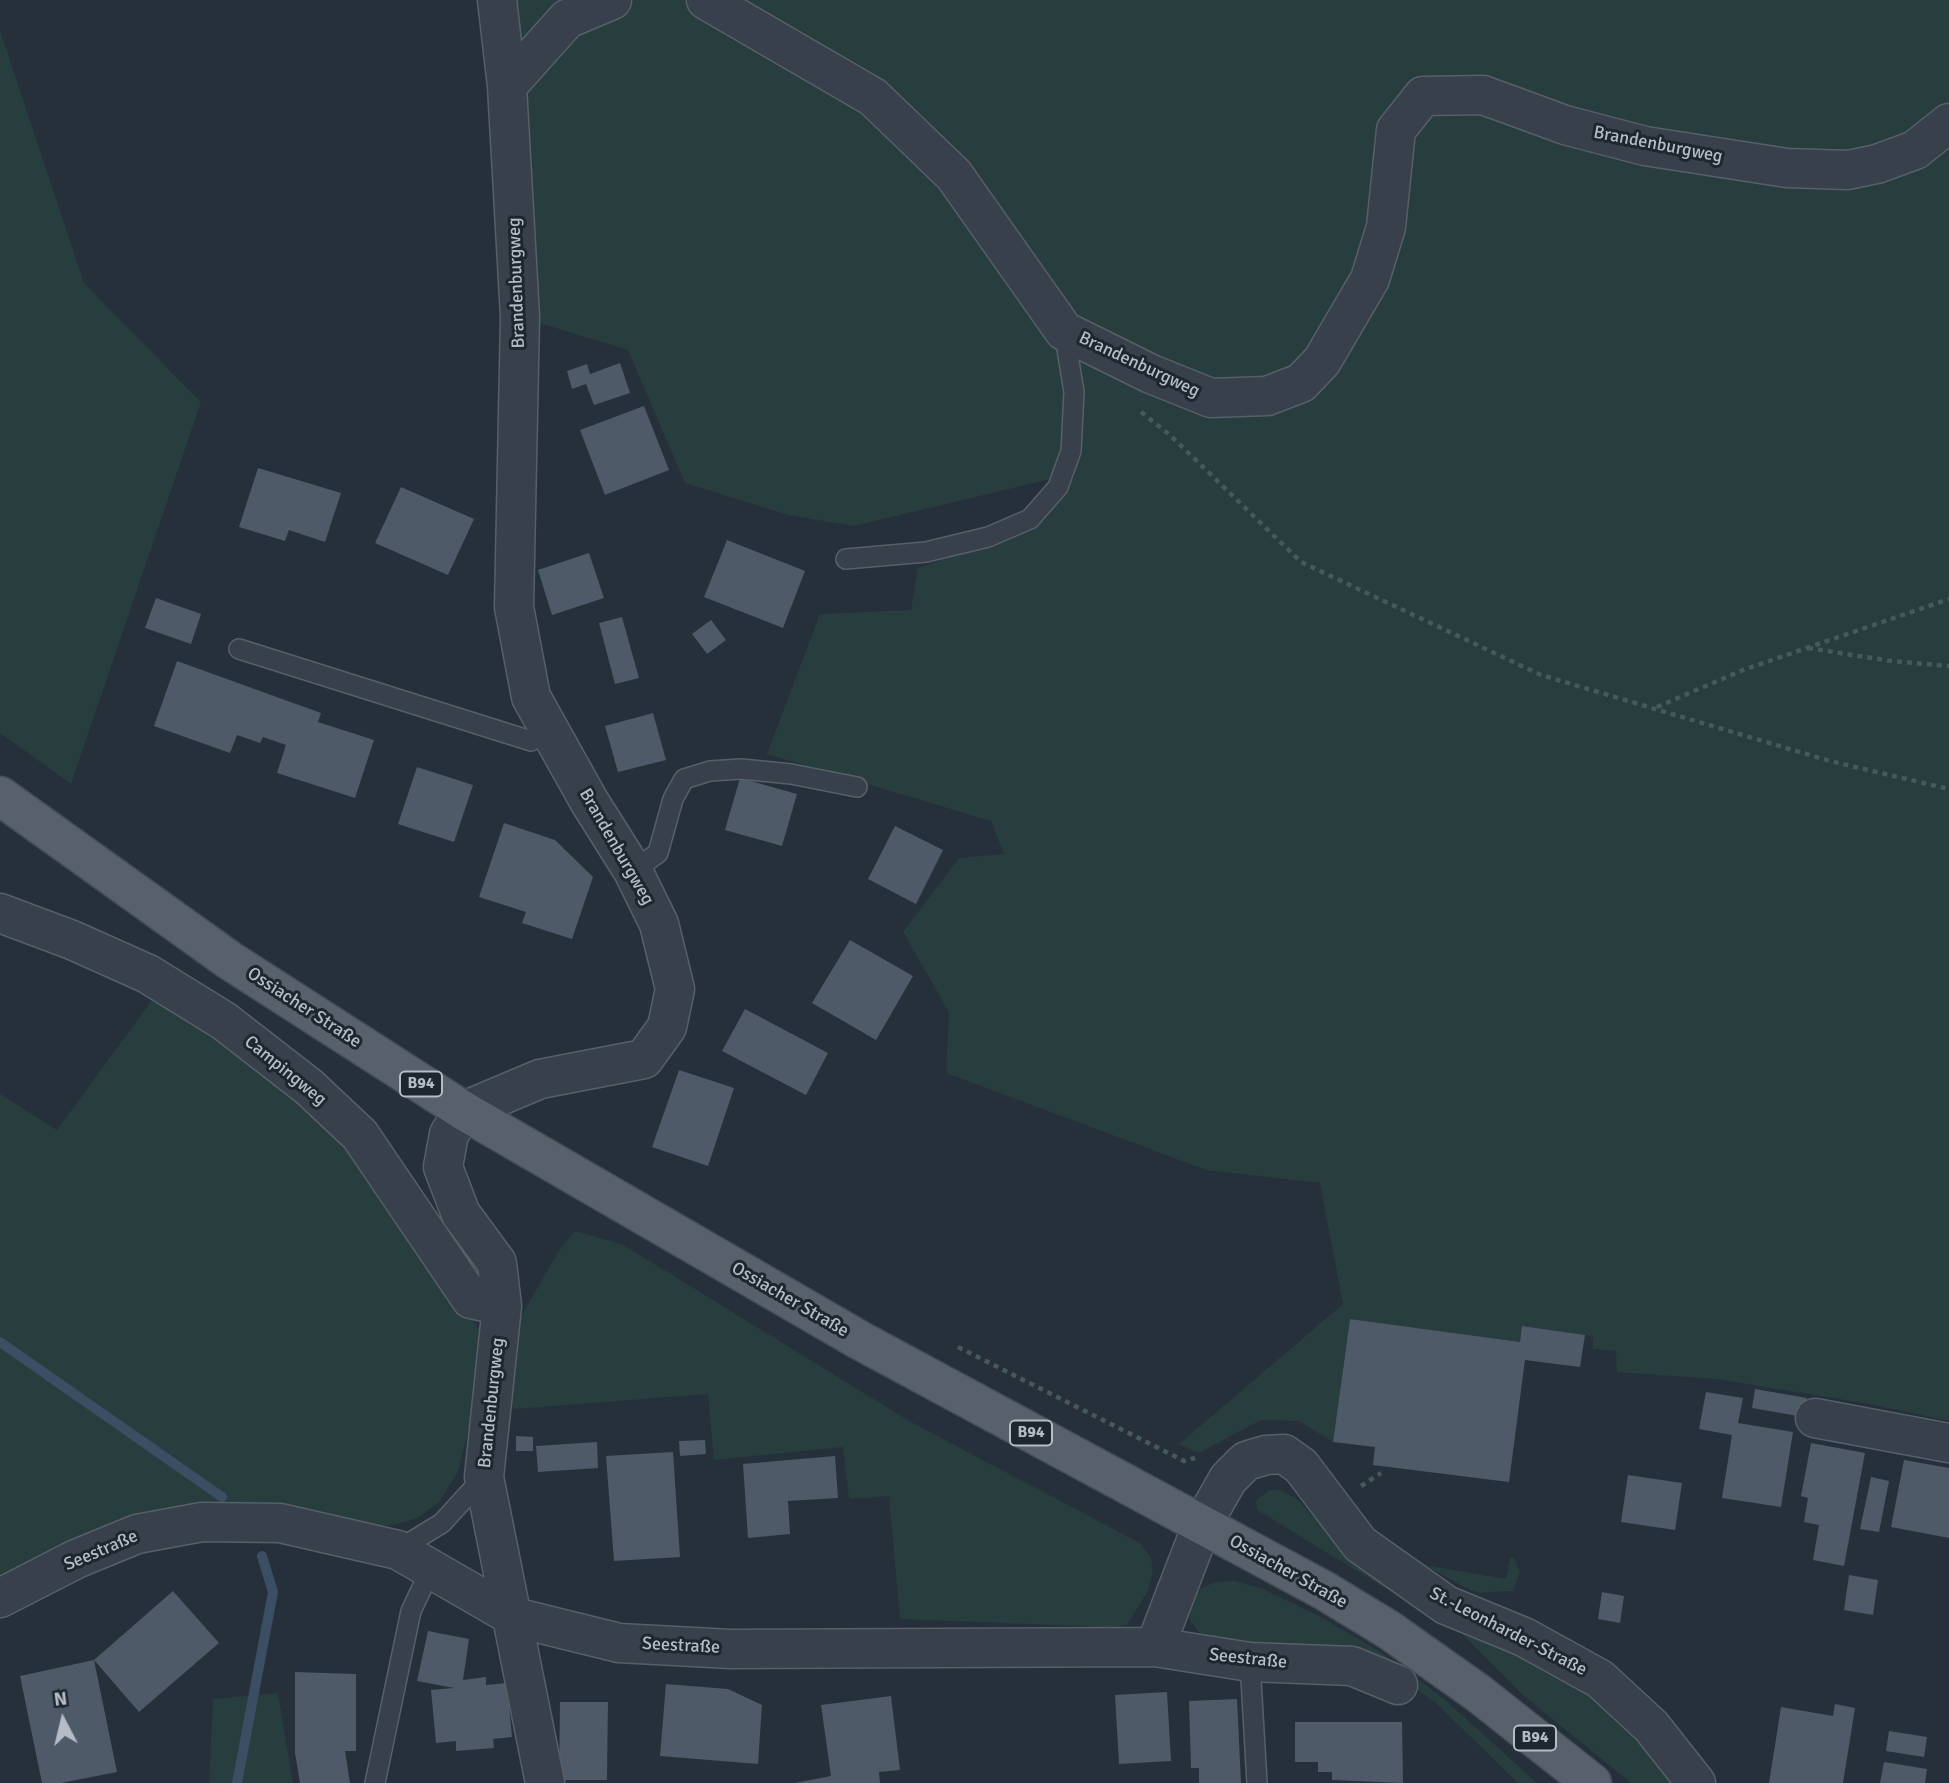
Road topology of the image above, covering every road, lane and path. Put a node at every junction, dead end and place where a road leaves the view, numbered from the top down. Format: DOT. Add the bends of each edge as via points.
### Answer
graph roads {
  1 [pos="497,0"];
  2 [pos="612,0"];
  3 [pos="706,0"];
  4 [pos="508,86"];
  5 [pos="1949,123"];
  6 [pos="1064,331"];
  7 [pos="1139,411"];
  8 [pos="846,559"];
  9 [pos="1949,599"];
  10 [pos="1807,648"];
  11 [pos="239,649"];
  12 [pos="1949,666"];
  13 [pos="1656,708"];
  14 [pos="550,730"];
  15 [pos="857,787"];
  16 [pos="1949,789"];
  17 [pos="0,796"];
  18 [pos="633,871"];
  19 [pos="0,913"];
  20 [pos="464,1111"];
  21 [pos="502,1306"];
  22 [pos="950,1343"];
  23 [pos="1815,1418"];
  24 [pos="1949,1443"];
  25 [pos="1199,1458"];
  26 [pos="484,1477"];
  27 [pos="1202,1525"];
  28 [pos="398,1550"];
  29 [pos="431,1569"];
  30 [pos="0,1598"];
  31 [pos="514,1617"];
  32 [pos="1154,1647"];
  33 [pos="1250,1662"];
  34 [pos="1398,1685"];
  35 [pos="375,1783"];
  36 [pos="545,1783"];
  37 [pos="1257,1783"];
  38 [pos="1592,1783"];
  39 [pos="1696,1783"];
  1 -- 4 [label="street, Brandenburgweg"];
  2 -- 4 [label="street" via="567,19"];
  3 -- 6 [label="street, Brandenburgweg" via="873,97 954,175"];
  4 -- 14 [label="street, Brandenburgweg" via="520,317 514,607 531,697"];
  5 -- 6 [label="street, Brandenburgweg" via="1915,150 1877,164 1848,170 1787,168 1645,146 1565,125 1483,95 1423,96 1396,131 1386,226 1370,279 1322,361 1301,383 1267,396 1211,398"];
  6 -- 8 [label="lane" via="1074,392 1071,451 1058,486 1030,519 988,537 926,552"];
  7 -- 13 [label="path" via="1170,435 1301,562 1541,675"];
  9 -- 10 [label="path"];
  10 -- 12 [label="path"];
  10 -- 13 [label="path"];
  11 -- 14 [label="lane" via="531,741"];
  13 -- 16 [label="path" via="1830,761"];
  14 -- 18 [label="street, Brandenburgweg"];
  15 -- 18 [label="lane" via="741,769 684,779 673,799 658,853"];
  17 -- 20 [label="main road, Ossiacher Straße / B94" via="229,960"];
  18 -- 20 [label="street, Brandenburgweg" via="659,924 675,989 667,1027 644,1059 540,1079"];
  19 -- 21 [label="street, Campingweg" via="148,975 224,1021 360,1135 471,1299"];
  20 -- 21 [label="street, Brandenburgweg" via="449,1134 443,1167 461,1214 497,1263"];
  20 -- 27 [label="main road, Ossiacher Straße / B94" via="861,1341"];
  21 -- 26 [label="street, Brandenburgweg"];
  22 -- 25 [label="path" via="1184,1461"];
  23 -- 24 [label="street"];
  26 -- 28 [label="lane" via="442,1523"];
  26 -- 31 [label="street, Brandenburgweg"];
  27 -- 32 [label="street, St.-Leonharder-Straße"];
  27 -- 38 [label="main road, Ossiacher Straße / B94" via="1389,1630"];
  27 -- 39 [label="street, St.-Leonharder-Straße" via="1228,1479 1247,1461 1283,1454 1301,1466 1360,1544 1446,1605 1524,1637 1600,1679 1651,1726"];
  28 -- 29 [label="street, Seestraße"];
  28 -- 30 [label="street, Seestraße" via="279,1523 202,1522 136,1534"];
  29 -- 31 [label="street, Seestraße"];
  29 -- 35 [label="lane" via="411,1611"];
  31 -- 32 [label="street, Seestraße" via="619,1643 730,1649"];
  31 -- 36 [label="street, Brandenburgweg"];
  32 -- 33 [label="street, Seestraße"];
  33 -- 34 [label="street, Seestraße" via="1352,1667"];
  33 -- 37 [label="lane"];
}
